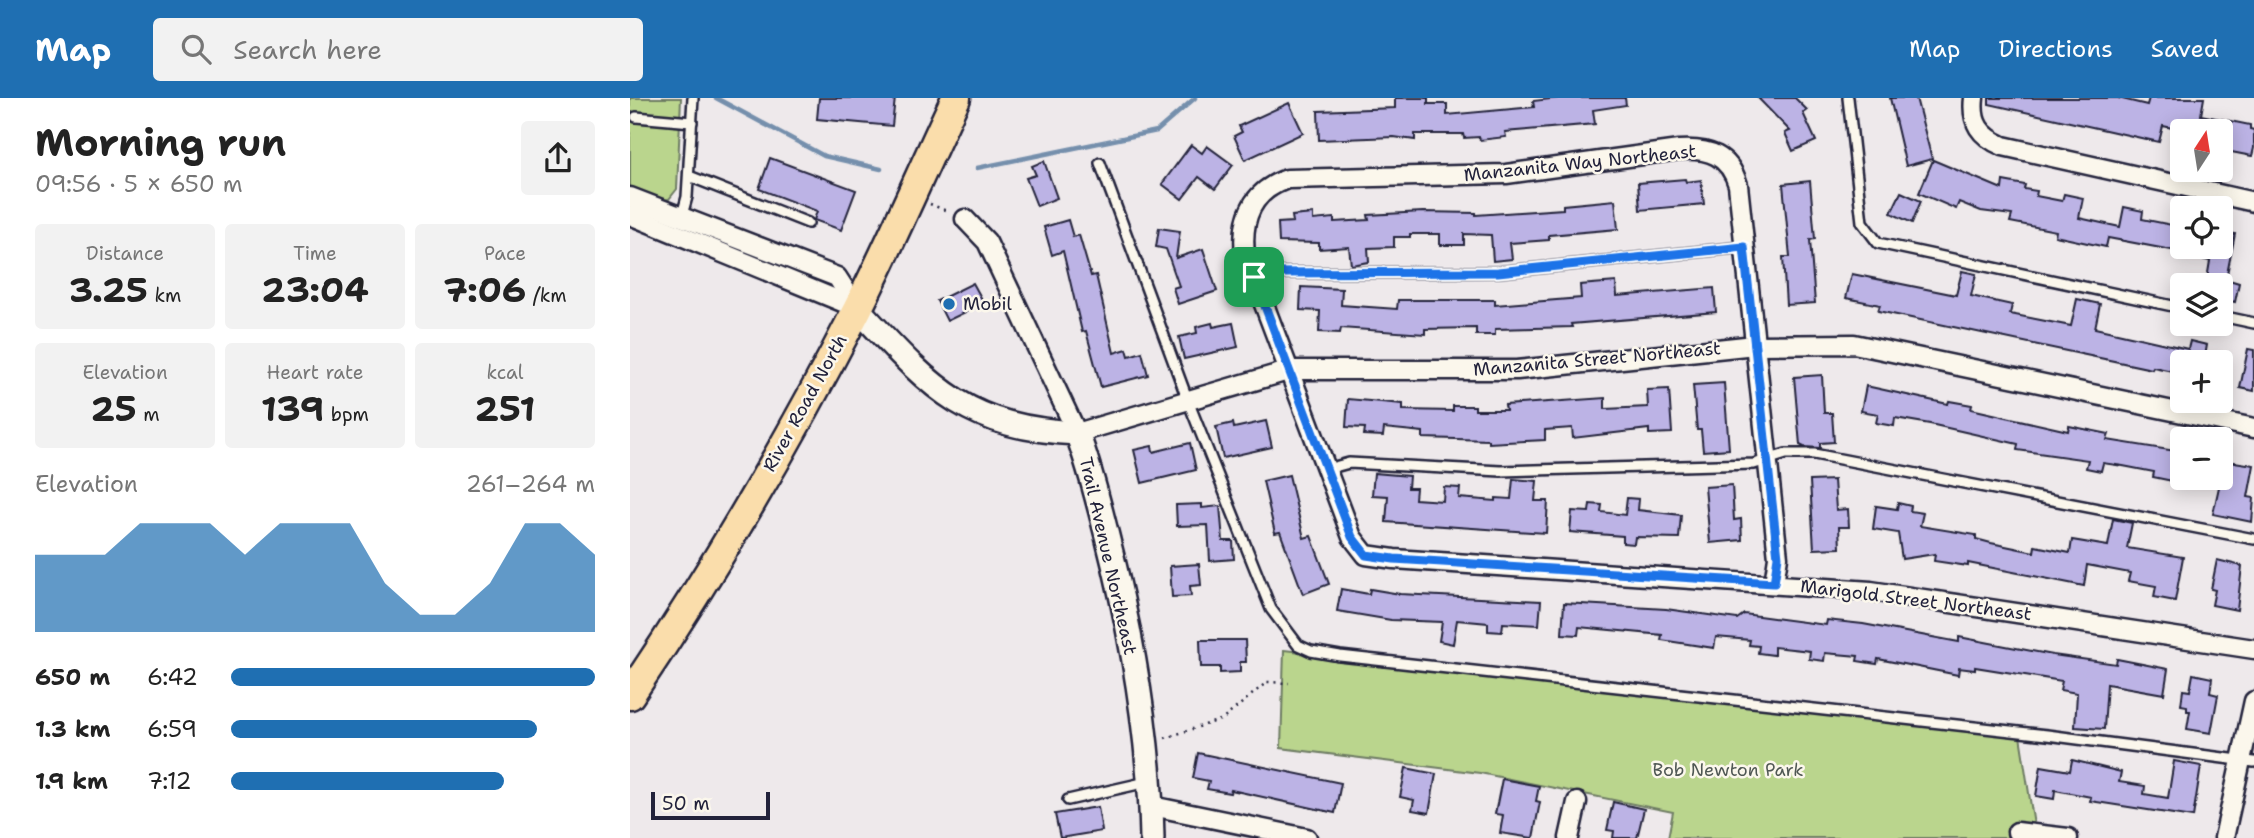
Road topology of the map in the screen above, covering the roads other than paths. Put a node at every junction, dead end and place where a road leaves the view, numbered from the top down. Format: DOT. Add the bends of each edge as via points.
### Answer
graph roads {
  1 [pos="693,98"];
  2 [pos="956,98"];
  3 [pos="1848,98"];
  4 [pos="1974,98"];
  5 [pos="636,117"];
  6 [pos="692,122"];
  7 [pos="1100,163"];
  8 [pos="689,176"];
  9 [pos="630,197"];
  10 [pos="2254,202"];
  11 [pos="630,215"];
  12 [pos="965,219"];
  13 [pos="808,222"];
  14 [pos="679,225"];
  15 [pos="1744,247"];
  16 [pos="1254,277"];
  17 [pos="2170,305"];
  18 [pos="857,308"];
  19 [pos="2233,319"];
  20 [pos="2254,323"];
  21 [pos="1755,345"];
  22 [pos="1291,370"];
  23 [pos="1188,401"];
  24 [pos="2254,428"];
  25 [pos="1077,433"];
  26 [pos="1768,459"];
  27 [pos="1327,468"];
  28 [pos="2254,539"];
  29 [pos="1774,583"];
  30 [pos="2254,649"];
  31 [pos="630,695"];
  32 [pos="2254,701"];
  33 [pos="2248,761"];
  34 [pos="1149,782"];
  35 [pos="1068,800"];
  36 [pos="1577,802"];
  37 [pos="1152,806"];
  38 [pos="2017,832"];
  39 [pos="1152,838"];
  40 [pos="1307,838"];
  41 [pos="1569,838"];
  42 [pos="2068,838"];
  43 [pos="2224,838"];
  1 -- 6 [label="lane"];
  2 -- 18 [label="main road, River Road North"];
  3 -- 17 [label="lane" via="1862,222 1878,243"];
  4 -- 10 [label="street" via="1973,119 1979,130 2003,146"];
  5 -- 6 [label="lane"];
  6 -- 8 [label="lane"];
  7 -- 23 [label="lane"];
  8 -- 13 [label="lane"];
  8 -- 14 [label="lane"];
  9 -- 14 [label="street"];
  11 -- 14 [label="street"];
  12 -- 25 [label="street, Trail Avenue Northeast" via="986,242"];
  14 -- 18 [label="street" via="837,277"];
  15 -- 16 [label="lane" via="1498,272 1273,273"];
  15 -- 16 [label="street, Manzanita Way Northeast" via="1730,164 1707,150 1686,149 1506,174 1287,179 1269,185 1247,214 1243,237"];
  15 -- 21 [label="street"];
  16 -- 22 [label="street"];
  18 -- 25 [label="street, Manzanita Street Northeast" via="925,377 966,408 1006,424"];
  18 -- 31 [label="main road, River Road North" via="737,524"];
  19 -- 20 [label="lane"];
  21 -- 22 [label="street, Manzanita Street Northeast" via="1517,370"];
  21 -- 24 [label="street, Manzanita Street Northeast" via="1854,344"];
  21 -- 26 [label="street"];
  22 -- 23 [label="street, Manzanita Street Northeast"];
  22 -- 27 [label="street"];
  23 -- 25 [label="street, Manzanita Street Northeast"];
  23 -- 33 [label="lane" via="1271,609 1290,637 1311,651"];
  25 -- 34 [label="street, Trail Avenue Northeast" via="1118,580"];
  26 -- 27 [label="lane" via="1754,464 1501,471 1349,463"];
  26 -- 28 [label="lane" via="1814,454"];
  26 -- 29 [label="street" via="1778,557"];
  27 -- 29 [label="street, Marigold Street Northeast" via="1352,537 1366,555"];
  29 -- 30 [label="street, Marigold Street Northeast" via="1897,594"];
  32 -- 33 [label="street"];
  33 -- 43 [label="street"];
  34 -- 35 [label="lane"];
  34 -- 37 [label="street, Trail Avenue Northeast"];
  36 -- 41 [label="street"];
  37 -- 39 [label="street, Trail Avenue Northeast"];
  37 -- 40 [label="street"];
  38 -- 42 [label="street"];
}
